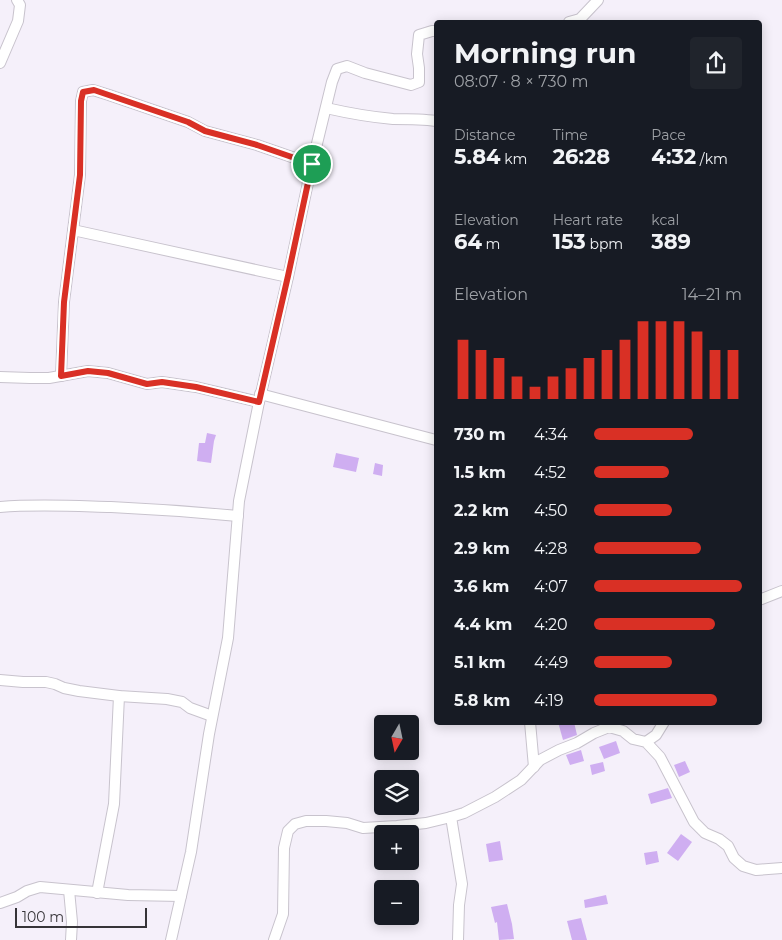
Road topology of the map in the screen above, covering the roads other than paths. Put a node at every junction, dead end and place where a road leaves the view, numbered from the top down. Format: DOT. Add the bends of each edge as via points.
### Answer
graph roads {
  1 [pos="17,0"];
  2 [pos="598,0"];
  3 [pos="580,20"];
  4 [pos="434,31"];
  5 [pos="0,63"];
  6 [pos="326,108"];
  7 [pos="434,121"];
  8 [pos="312,164"];
  9 [pos="73,230"];
  10 [pos="288,276"];
  11 [pos="0,376"];
  12 [pos="61,376"];
  13 [pos="260,398"];
  14 [pos="434,440"];
  15 [pos="0,507"];
  16 [pos="238,516"];
  17 [pos="782,591"];
  18 [pos="762,599"];
  19 [pos="0,680"];
  20 [pos="118,696"];
  21 [pos="212,716"];
  22 [pos="530,725"];
  23 [pos="662,725"];
  24 [pos="646,742"];
  25 [pos="534,767"];
  26 [pos="451,817"];
  27 [pos="782,868"];
  28 [pos="69,890"];
  29 [pos="97,893"];
  30 [pos="181,896"];
  31 [pos="0,903"];
  32 [pos="71,940"];
  33 [pos="171,940"];
  34 [pos="274,940"];
  35 [pos="458,940"];
  1 -- 5 [label="street" via="20,6 18,21"];
  2 -- 3 [label="street"];
  4 -- 6 [label="street" via="418,35 419,82 411,85 346,66 337,68"];
  6 -- 7 [label="street"];
  6 -- 8 [label="street"];
  8 -- 9 [label="street" via="205,131 188,122 94,90 83,92 80,175"];
  8 -- 10 [label="street"];
  9 -- 10 [label="street"];
  9 -- 12 [label="street" via="64,302"];
  10 -- 13 [label="street"];
  11 -- 12 [label="street"];
  12 -- 13 [label="street" via="88,371 108,373 147,384 162,382"];
  13 -- 14 [label="street"];
  13 -- 16 [label="street"];
  15 -- 16 [label="street" via="90,506"];
  16 -- 21 [label="street" via="228,638"];
  17 -- 18 [label="street"];
  19 -- 20 [label="street" via="46,682 79,691"];
  20 -- 21 [label="street" via="182,702"];
  20 -- 29 [label="street" via="114,804"];
  21 -- 30 [label="street"];
  22 -- 25 [label="street"];
  23 -- 24 [label="street"];
  24 -- 25 [label="street" via="609,727 540,760"];
  24 -- 27 [label="street" via="660,757 694,822 705,833 728,846 743,866 756,870"];
  25 -- 26 [label="street" via="495,797"];
  26 -- 34 [label="street" via="426,823 371,828 326,821 295,824 288,831 284,848 283,914"];
  26 -- 35 [label="street" via="462,884"];
  28 -- 29 [label="street"];
  28 -- 31 [label="street" via="40,887"];
  28 -- 32 [label="street"];
  29 -- 30 [label="street"];
  30 -- 33 [label="street"];
}
